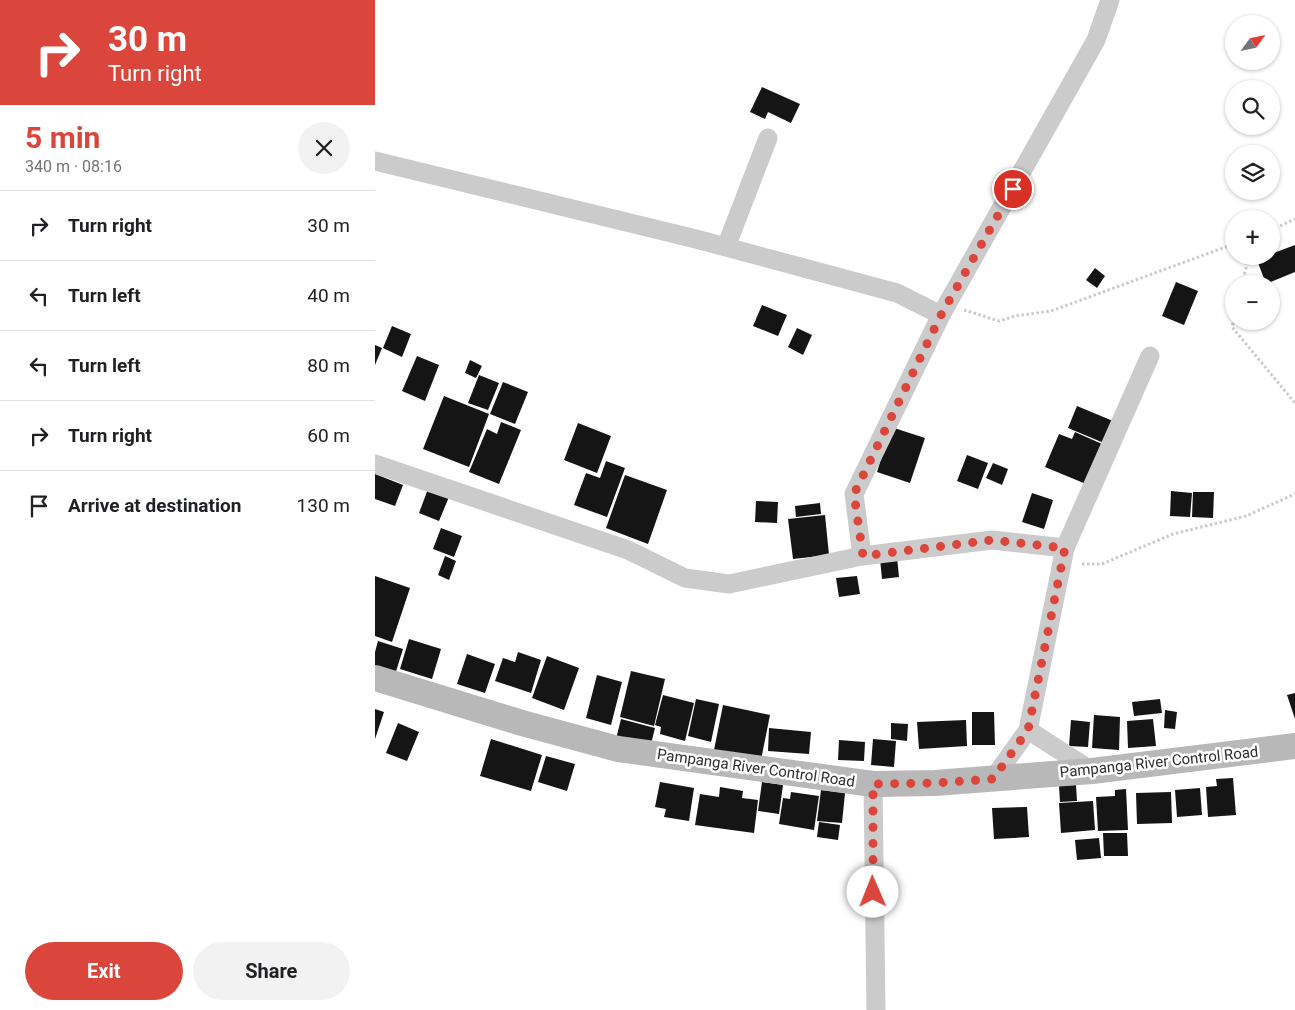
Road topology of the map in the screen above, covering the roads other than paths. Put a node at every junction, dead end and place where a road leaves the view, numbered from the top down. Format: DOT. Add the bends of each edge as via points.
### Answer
graph roads {
  1 [pos="1110,0"];
  2 [pos="768,138"];
  3 [pos="375,161"];
  4 [pos="726,247"];
  5 [pos="945,310"];
  6 [pos="1150,356"];
  7 [pos="375,464"];
  8 [pos="863,556"];
  9 [pos="1063,556"];
  10 [pos="375,678"];
  11 [pos="1028,730"];
  12 [pos="1295,746"];
  13 [pos="1092,771"];
  14 [pos="993,779"];
  15 [pos="873,784"];
  16 [pos="876,1010"];
  1 -- 5 [label="street" via="1096,40"];
  2 -- 4 [label="street"];
  3 -- 4 [label="street"];
  4 -- 5 [label="street" via="897,293"];
  5 -- 8 [label="street" via="854,494"];
  6 -- 9 [label="street"];
  7 -- 8 [label="street" via="628,550 685,578 729,584"];
  8 -- 9 [label="street" via="992,540"];
  9 -- 11 [label="street"];
  10 -- 15 [label="main road, Pampanga River Control Road" via="618,749"];
  11 -- 13 [label="street"];
  11 -- 14 [label="street"];
  12 -- 13 [label="main road, Pampanga River Control Road"];
  13 -- 14 [label="main road, Pampanga River Control Road"];
  14 -- 15 [label="main road, Pampanga River Control Road"];
  15 -- 16 [label="street"];
}
